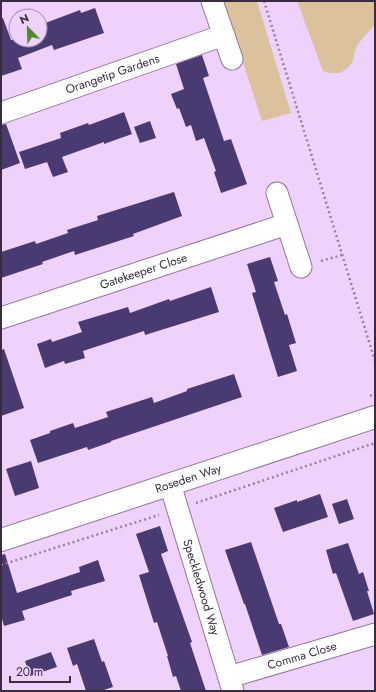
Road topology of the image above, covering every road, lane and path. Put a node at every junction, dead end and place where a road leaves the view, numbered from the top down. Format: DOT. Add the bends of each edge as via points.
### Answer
graph roads {
  1 [pos="212,1"];
  2 [pos="264,1"];
  3 [pos="224,34"];
  4 [pos="232,59"];
  5 [pos="1,113"];
  6 [pos="277,193"];
  7 [pos="287,224"];
  8 [pos="301,267"];
  9 [pos="1,318"];
  10 [pos="375,361"];
  11 [pos="375,417"];
  12 [pos="170,484"];
  13 [pos="1,540"];
  14 [pos="375,634"];
  15 [pos="231,684"];
  1 -- 3 [label="street"];
  2 -- 10 [label="path"];
  3 -- 4 [label="street"];
  3 -- 5 [label="street, Orangetip Gardens"];
  6 -- 7 [label="street"];
  7 -- 8 [label="street"];
  7 -- 9 [label="street, Gatekeeper Close"];
  11 -- 12 [label="street, Roseden Way"];
  12 -- 13 [label="street, Roseden Way"];
  12 -- 15 [label="street, Speckledwood Way"];
  14 -- 15 [label="street, Comma Close"];
}
